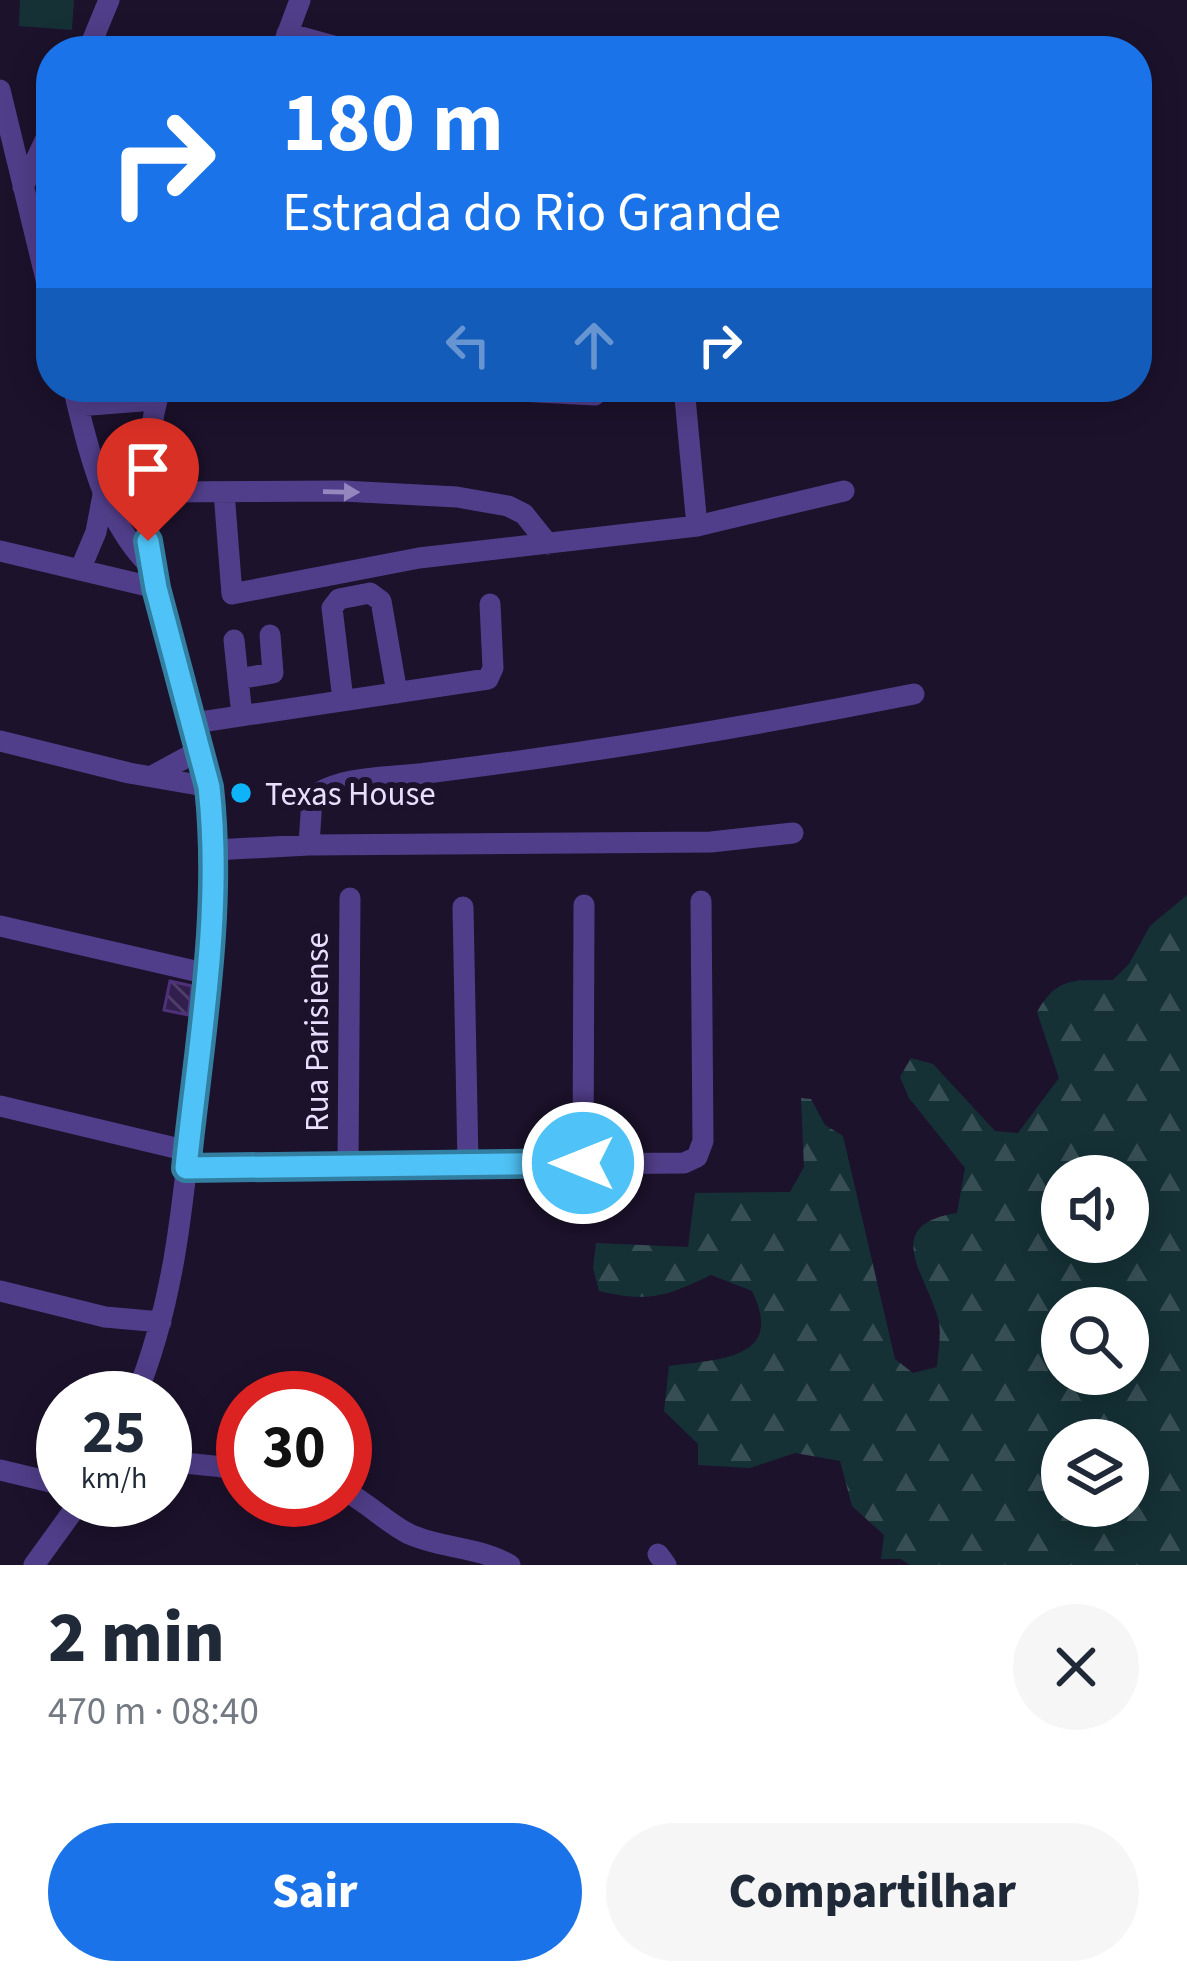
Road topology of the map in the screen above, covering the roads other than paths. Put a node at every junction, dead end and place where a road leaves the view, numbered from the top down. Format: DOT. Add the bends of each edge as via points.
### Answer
graph roads {
  1 [pos="109,0"];
  2 [pos="300,0"];
  3 [pos="94,36"];
  4 [pos="286,36"];
  5 [pos="0,89"];
  6 [pos="36,160"];
  7 [pos="23,188"];
  8 [pos="36,240"];
  9 [pos="76,402"];
  10 [pos="152,402"];
  11 [pos="685,402"];
  12 [pos="224,491"];
  13 [pos="844,491"];
  14 [pos="145,492"];
  15 [pos="103,495"];
  16 [pos="697,526"];
  17 [pos="548,544"];
  18 [pos="0,551"];
  19 [pos="80,570"];
  20 [pos="154,578"];
  21 [pos="490,604"];
  22 [pos="270,635"];
  23 [pos="234,640"];
  24 [pos="238,679"];
  25 [pos="398,693"];
  26 [pos="914,694"];
  27 [pos="343,700"];
  28 [pos="242,716"];
  29 [pos="194,723"];
  30 [pos="0,741"];
  31 [pos="200,750"];
  32 [pos="154,775"];
  33 [pos="209,787"];
  34 [pos="794,833"];
  35 [pos="309,845"];
  36 [pos="214,850"];
  37 [pos="350,898"];
  38 [pos="701,901"];
  39 [pos="584,905"];
  40 [pos="463,907"];
  41 [pos="0,926"];
  42 [pos="208,974"];
  43 [pos="0,1106"];
  44 [pos="187,1159"];
  45 [pos="583,1163"];
  46 [pos="468,1164"];
  47 [pos="348,1166"];
  48 [pos="0,1291"];
  49 [pos="105,1317"];
  50 [pos="161,1322"];
  51 [pos="154,1347"];
  52 [pos="145,1371"];
  53 [pos="0,1470"];
  54 [pos="36,1479"];
  55 [pos="372,1509"];
  56 [pos="61,1527"];
  57 [pos="433,1554"];
  58 [pos="34,1565"];
  59 [pos="510,1565"];
  1 -- 3 [label="street"];
  2 -- 4 [label="street"];
  5 -- 7 [label="street"];
  6 -- 7 [label="street"];
  7 -- 8 [label="street"];
  9 -- 15 [label="street"];
  10 -- 14 [label="street"];
  11 -- 16 [label="street"];
  12 -- 14 [label="street"];
  12 -- 17 [label="street, one-way" via="474,500 524,514"];
  12 -- 17 [label="street" via="232,594 361,567"];
  13 -- 16 [label="street"];
  14 -- 20 [label="street"];
  15 -- 19 [label="street"];
  15 -- 20 [label="street"];
  16 -- 17 [label="street"];
  18 -- 19 [label="street"];
  19 -- 20 [label="street"];
  20 -- 29 [label="street"];
  21 -- 25 [label="street" via="488,680"];
  22 -- 24 [label="street" via="273,674"];
  23 -- 24 [label="street"];
  24 -- 28 [label="street"];
  25 -- 27 [label="street"];
  25 -- 27 [label="street" via="381,601 370,593 332,608"];
  26 -- 35 [label="street" via="351,783 312,799"];
  27 -- 28 [label="street"];
  28 -- 29 [label="street"];
  29 -- 31 [label="street"];
  30 -- 32 [label="street"];
  31 -- 32 [label="street"];
  31 -- 33 [label="street"];
  32 -- 33 [label="street"];
  33 -- 36 [label="street"];
  34 -- 35 [label="street" via="711,842"];
  35 -- 36 [label="street"];
  36 -- 42 [label="street"];
  37 -- 47 [label="street, Rua Parisiense"];
  38 -- 45 [label="street" via="704,1141 697,1157"];
  39 -- 45 [label="street"];
  40 -- 46 [label="street"];
  41 -- 42 [label="street"];
  42 -- 44 [label="street"];
  43 -- 44 [label="street"];
  44 -- 47 [label="street"];
  44 -- 50 [label="street"];
  45 -- 46 [label="street"];
  46 -- 47 [label="street"];
  48 -- 49 [label="street"];
  49 -- 50 [label="street"];
  49 -- 51 [label="street"];
  50 -- 51 [label="street"];
  51 -- 52 [label="street"];
  53 -- 54 [label="street"];
  55 -- 57 [label="street"];
  56 -- 58 [label="street"];
  57 -- 59 [label="street" via="464,1546"];
}
